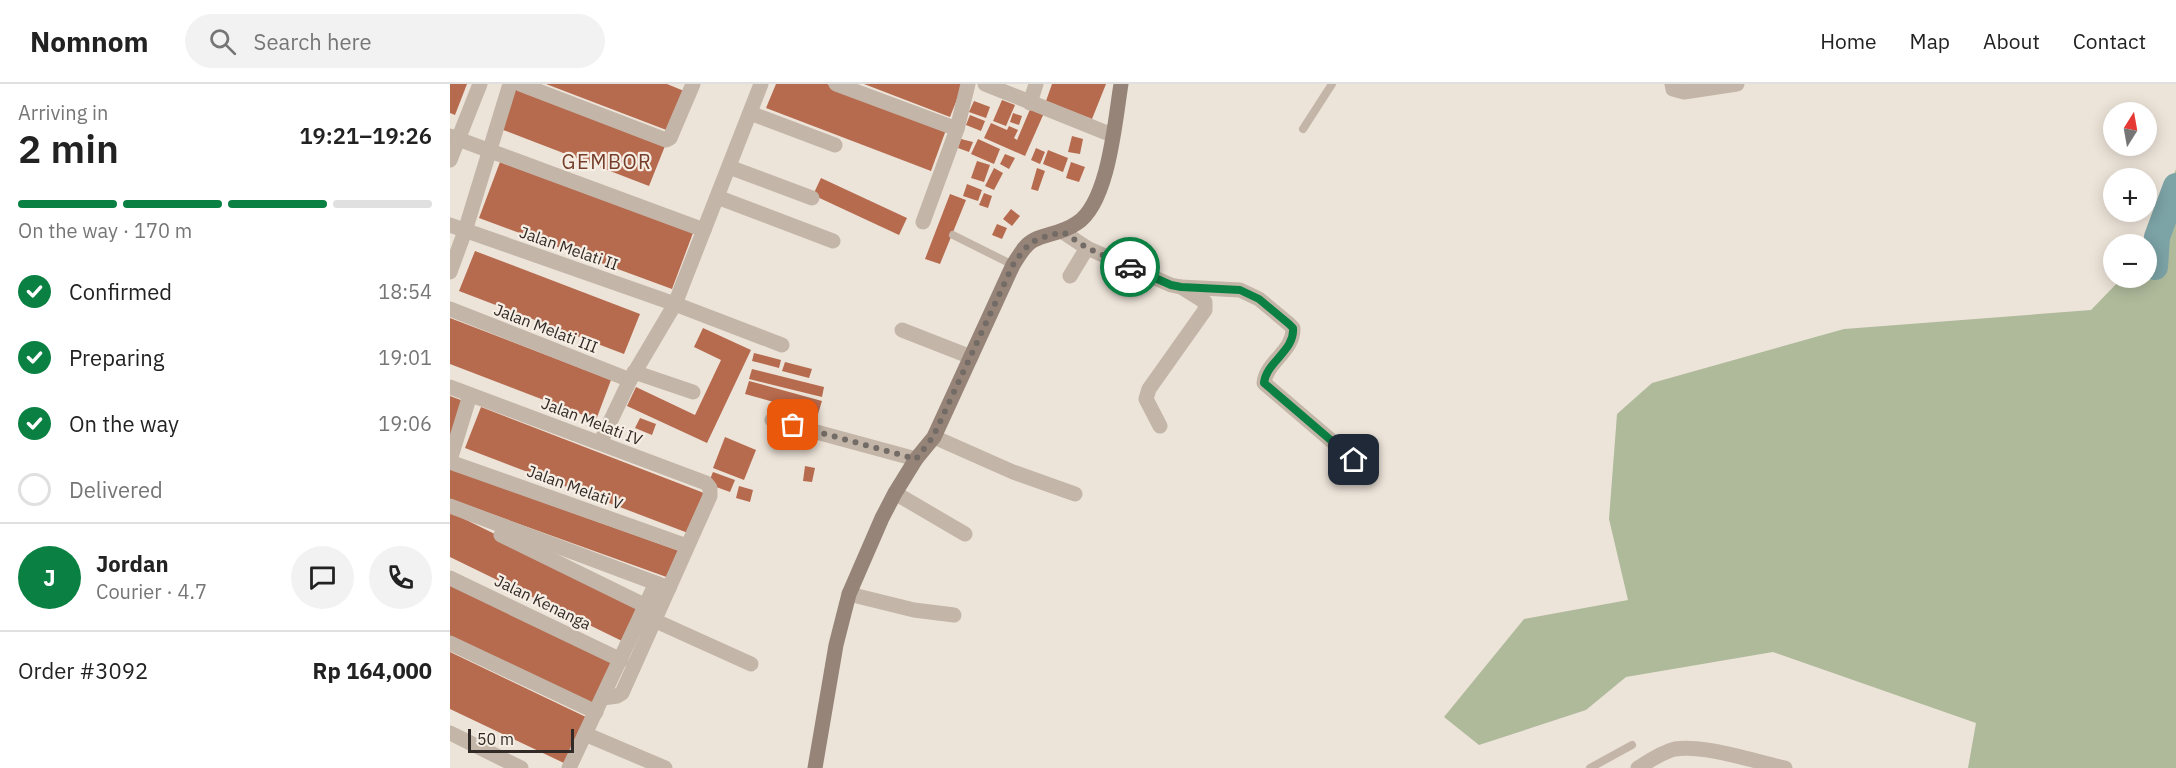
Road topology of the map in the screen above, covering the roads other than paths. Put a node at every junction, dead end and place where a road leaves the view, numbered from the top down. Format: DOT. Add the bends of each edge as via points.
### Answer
graph roads {
  1 [pos="480,84"];
  2 [pos="510,84"];
  3 [pos="520,84"];
  4 [pos="761,84"];
  5 [pos="836,84"];
  6 [pos="968,84"];
  7 [pos="985,84"];
  8 [pos="1036,84"];
  9 [pos="1120,84"];
  10 [pos="1332,84"];
  11 [pos="1672,84"];
  12 [pos="1737,84"];
  13 [pos="690,85"];
  14 [pos="1030,102"];
  15 [pos="750,113"];
  16 [pos="957,129"];
  17 [pos="1303,129"];
  18 [pos="1112,135"];
  19 [pos="454,138"];
  20 [pos="835,145"];
  21 [pos="489,150"];
  22 [pos="450,160"];
  23 [pos="729,167"];
  24 [pos="717,196"];
  25 [pos="812,198"];
  26 [pos="923,222"];
  27 [pos="450,225"];
  28 [pos="704,230"];
  29 [pos="465,231"];
  30 [pos="1063,232"];
  31 [pos="953,235"];
  32 [pos="833,241"];
  33 [pos="1087,248"];
  34 [pos="1013,265"];
  35 [pos="450,272"];
  36 [pos="1070,276"];
  37 [pos="1181,287"];
  38 [pos="675,304"];
  39 [pos="450,309"];
  40 [pos="902,330"];
  41 [pos="782,345"];
  42 [pos="971,357"];
  43 [pos="632,376"];
  44 [pos="450,387"];
  45 [pos="693,392"];
  46 [pos="470,395"];
  47 [pos="772,420"];
  48 [pos="1160,426"];
  49 [pos="933,437"];
  50 [pos="600,443"];
  51 [pos="916,459"];
  52 [pos="1354,460"];
  53 [pos="450,461"];
  54 [pos="895,494"];
  55 [pos="1075,494"];
  56 [pos="450,508"];
  57 [pos="965,534"];
  58 [pos="687,546"];
  59 [pos="450,578"];
  60 [pos="663,586"];
  61 [pos="849,594"];
  62 [pos="648,614"];
  63 [pos="954,615"];
  64 [pos="450,643"];
  65 [pos="621,660"];
  66 [pos="752,664"];
  67 [pos="603,698"];
  68 [pos="596,712"];
  69 [pos="450,733"];
  70 [pos="585,734"];
  71 [pos="1632,745"];
  72 [pos="521,768"];
  73 [pos="569,768"];
  74 [pos="665,768"];
  75 [pos="815,768"];
  76 [pos="1590,768"];
  77 [pos="1638,768"];
  78 [pos="1785,768"];
  1 -- 19 [label="street"];
  2 -- 21 [label="street"];
  3 -- 13 [label="street" via="663,139 670,138"];
  4 -- 15 [label="street"];
  5 -- 16 [label="street"];
  6 -- 16 [label="street"];
  7 -- 14 [label="street"];
  8 -- 14 [label="street"];
  9 -- 18 [label="street"];
  10 -- 17 [label="lane"];
  11 -- 12 [label="street" via="1673,89 1684,92"];
  14 -- 18 [label="street"];
  15 -- 20 [label="street"];
  15 -- 23 [label="street"];
  16 -- 26 [label="street"];
  18 -- 30 [label="street" via="1100,191 1080,221"];
  19 -- 21 [label="street"];
  19 -- 22 [label="street"];
  21 -- 28 [label="street"];
  21 -- 29 [label="street"];
  23 -- 24 [label="street"];
  23 -- 25 [label="street"];
  24 -- 28 [label="street"];
  24 -- 32 [label="street"];
  27 -- 29 [label="street, Jalan Melati II"];
  28 -- 38 [label="street"];
  29 -- 35 [label="street"];
  29 -- 38 [label="street, Jalan Melati II"];
  30 -- 33 [label="street"];
  30 -- 34 [label="street" via="1035,240"];
  31 -- 34 [label="lane"];
  33 -- 36 [label="street"];
  33 -- 37 [label="street"];
  34 -- 42 [label="street"];
  37 -- 48 [label="street" via="1203,300 1206,308 1149,389 1146,399"];
  37 -- 52 [label="street" via="1240,290 1259,299 1289,324 1293,328 1292,339 1266,374 1264,383"];
  38 -- 41 [label="street, Jalan Melati II"];
  38 -- 43 [label="street"];
  39 -- 43 [label="street, Jalan Melati III"];
  40 -- 42 [label="street"];
  42 -- 49 [label="street"];
  43 -- 45 [label="street, Jalan Melati III"];
  43 -- 50 [label="street"];
  44 -- 46 [label="street, Jalan Melati IV"];
  46 -- 50 [label="street, Jalan Melati IV"];
  46 -- 53 [label="street"];
  47 -- 51 [label="street"];
  49 -- 51 [label="street"];
  49 -- 55 [label="street"];
  50 -- 58 [label="street, Jalan Melati IV" via="706,483 710,496"];
  51 -- 54 [label="street"];
  53 -- 58 [label="street, Jalan Melati V"];
  54 -- 57 [label="street"];
  54 -- 61 [label="street"];
  56 -- 60 [label="street"];
  56 -- 62 [label="street"];
  58 -- 60 [label="street"];
  59 -- 65 [label="street, Jalan Kenanga"];
  60 -- 62 [label="street"];
  61 -- 63 [label="street"];
  61 -- 75 [label="street"];
  62 -- 65 [label="street"];
  62 -- 66 [label="street"];
  62 -- 67 [label="street" via="622,693"];
  64 -- 68 [label="street"];
  65 -- 67 [label="street"];
  67 -- 68 [label="street"];
  68 -- 70 [label="street"];
  69 -- 72 [label="street"];
  70 -- 73 [label="street"];
  70 -- 74 [label="street"];
  71 -- 76 [label="lane"];
  77 -- 78 [label="street" via="1666,752 1687,748"];
}
